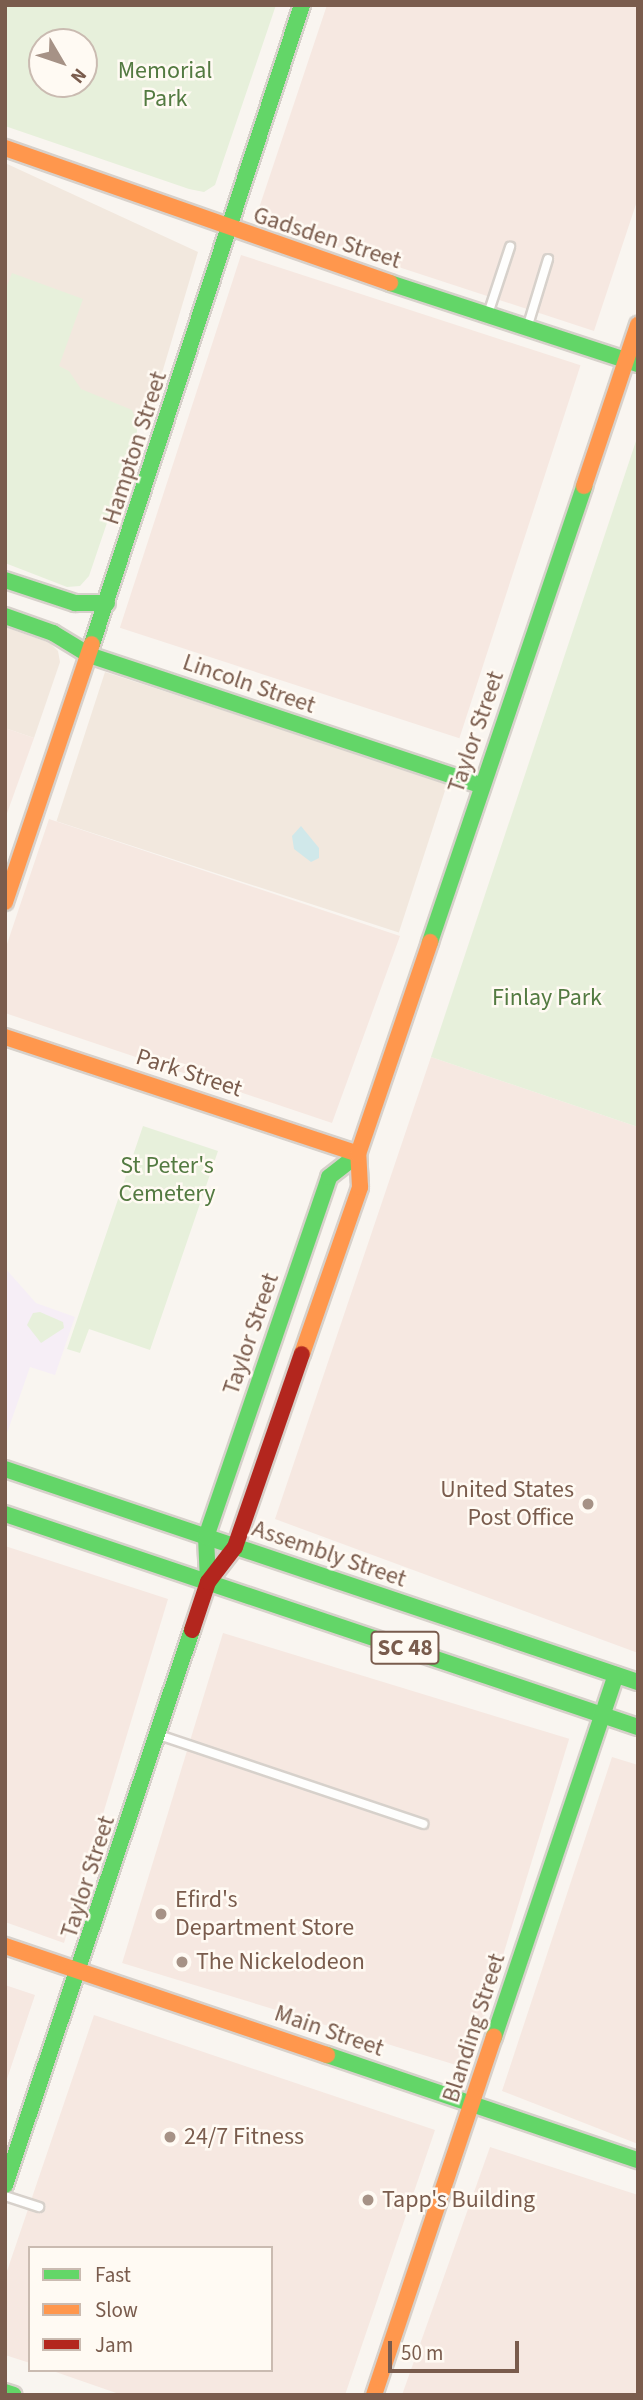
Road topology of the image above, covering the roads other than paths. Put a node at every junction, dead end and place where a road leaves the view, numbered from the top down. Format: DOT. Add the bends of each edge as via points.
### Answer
graph roads {
  1 [pos="302,5"];
  2 [pos="5,148"];
  3 [pos="229,230"];
  4 [pos="510,247"];
  5 [pos="548,259"];
  6 [pos="488,315"];
  7 [pos="638,325"];
  8 [pos="527,328"];
  9 [pos="632,362"];
  10 [pos="5,580"];
  11 [pos="107,603"];
  12 [pos="5,616"];
  13 [pos="89,655"];
  14 [pos="482,786"];
  15 [pos="5,902"];
  16 [pos="5,1037"];
  17 [pos="358,1154"];
  18 [pos="5,1469"];
  19 [pos="5,1514"];
  20 [pos="206,1537"];
  21 [pos="235,1546"];
  22 [pos="208,1582"];
  23 [pos="616,1675"];
  24 [pos="638,1682"];
  25 [pos="602,1715"];
  26 [pos="638,1727"];
  27 [pos="159,1735"];
  28 [pos="422,1824"];
  29 [pos="5,1946"];
  30 [pos="5,1962"];
  31 [pos="78,1978"];
  32 [pos="470,2111"];
  33 [pos="638,2160"];
  34 [pos="638,2175"];
  35 [pos="5,2185"];
  36 [pos="5,2196"];
  37 [pos="40,2207"];
  38 [pos="5,2392"];
  39 [pos="14,2395"];
  40 [pos="374,2395"];
  1 -- 3 [label="main road, Hampton Street"];
  2 -- 3 [label="main road, Gadsden Street"];
  3 -- 6 [label="main road, Gadsden Street"];
  3 -- 11 [label="main road, Hampton Street"];
  4 -- 6 [label="lane"];
  5 -- 8 [label="lane"];
  6 -- 8 [label="main road, Gadsden Street"];
  7 -- 9 [label="main road, Taylor Street"];
  8 -- 9 [label="main road, Gadsden Street"];
  9 -- 14 [label="main road, Taylor Street"];
  10 -- 11 [label="main road" via="75,603"];
  11 -- 13 [label="main road, Hampton Street"];
  12 -- 13 [label="main road, Lincoln Street" via="52,633"];
  13 -- 14 [label="main road, Lincoln Street"];
  13 -- 15 [label="main road, Hampton Street"];
  14 -- 17 [label="main road, Taylor Street"];
  16 -- 17 [label="main road, Park Street"];
  17 -- 20 [label="main road, Taylor Street" via="329,1177"];
  17 -- 21 [label="main road, Taylor Street" via="360,1187"];
  18 -- 20 [label="main road, Assembly Street / SC 48"];
  19 -- 22 [label="main road, SC 48"];
  20 -- 21 [label="main road, Assembly Street / SC 48"];
  20 -- 22 [label="main road, Taylor Street"];
  21 -- 22 [label="main road, Taylor Street"];
  21 -- 23 [label="main road, Assembly Street / SC 48"];
  22 -- 25 [label="main road, SC 48"];
  22 -- 27 [label="main road, Taylor Street"];
  23 -- 24 [label="main road, Assembly Street / SC 48"];
  23 -- 25 [label="main road, Blanding Street"];
  25 -- 26 [label="main road, SC 48"];
  25 -- 32 [label="main road, Blanding Street"];
  27 -- 28 [label="lane"];
  27 -- 31 [label="main road, Taylor Street"];
  29 -- 31 [label="main road, Main Street"];
  30 -- 31 [label="main road, Main Street"];
  31 -- 32 [label="main road, Main Street"];
  31 -- 35 [label="main road, Taylor Street"];
  32 -- 33 [label="main road, Main Street"];
  32 -- 34 [label="main road, Main Street"];
  32 -- 40 [label="main road, Blanding Street"];
  36 -- 37 [label="lane"];
  38 -- 39 [label="main road"];
}
